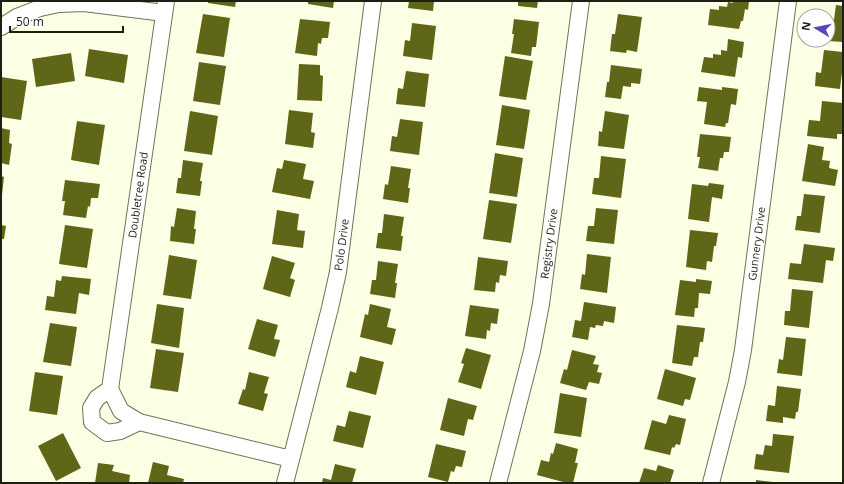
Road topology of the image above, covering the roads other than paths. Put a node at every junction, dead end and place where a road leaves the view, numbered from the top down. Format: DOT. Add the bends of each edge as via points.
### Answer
graph roads {
  1 [pos="373,1"];
  2 [pos="581,1"];
  3 [pos="788,1"];
  4 [pos="165,7"];
  5 [pos="1,27"];
  6 [pos="110,389"];
  7 [pos="139,422"];
  8 [pos="291,459"];
  9 [pos="285,483"];
  10 [pos="498,483"];
  11 [pos="711,483"];
  1 -- 8 [label="street, Polo Drive" via="338,272"];
  2 -- 10 [label="street, Registry Drive" via="542,304"];
  3 -- 11 [label="street, Gunnery Drive" via="743,350"];
  4 -- 5 [label="street" via="59,4 17,17"];
  4 -- 6 [label="street, Doubletree Road"];
  6 -- 7 [label="street" via="121,411"];
  6 -- 7 [label="street" via="98,398 91,408 92,422 107,432 120,431"];
  7 -- 8 [label="street"];
  8 -- 9 [label="street, Polo Drive"];
}
